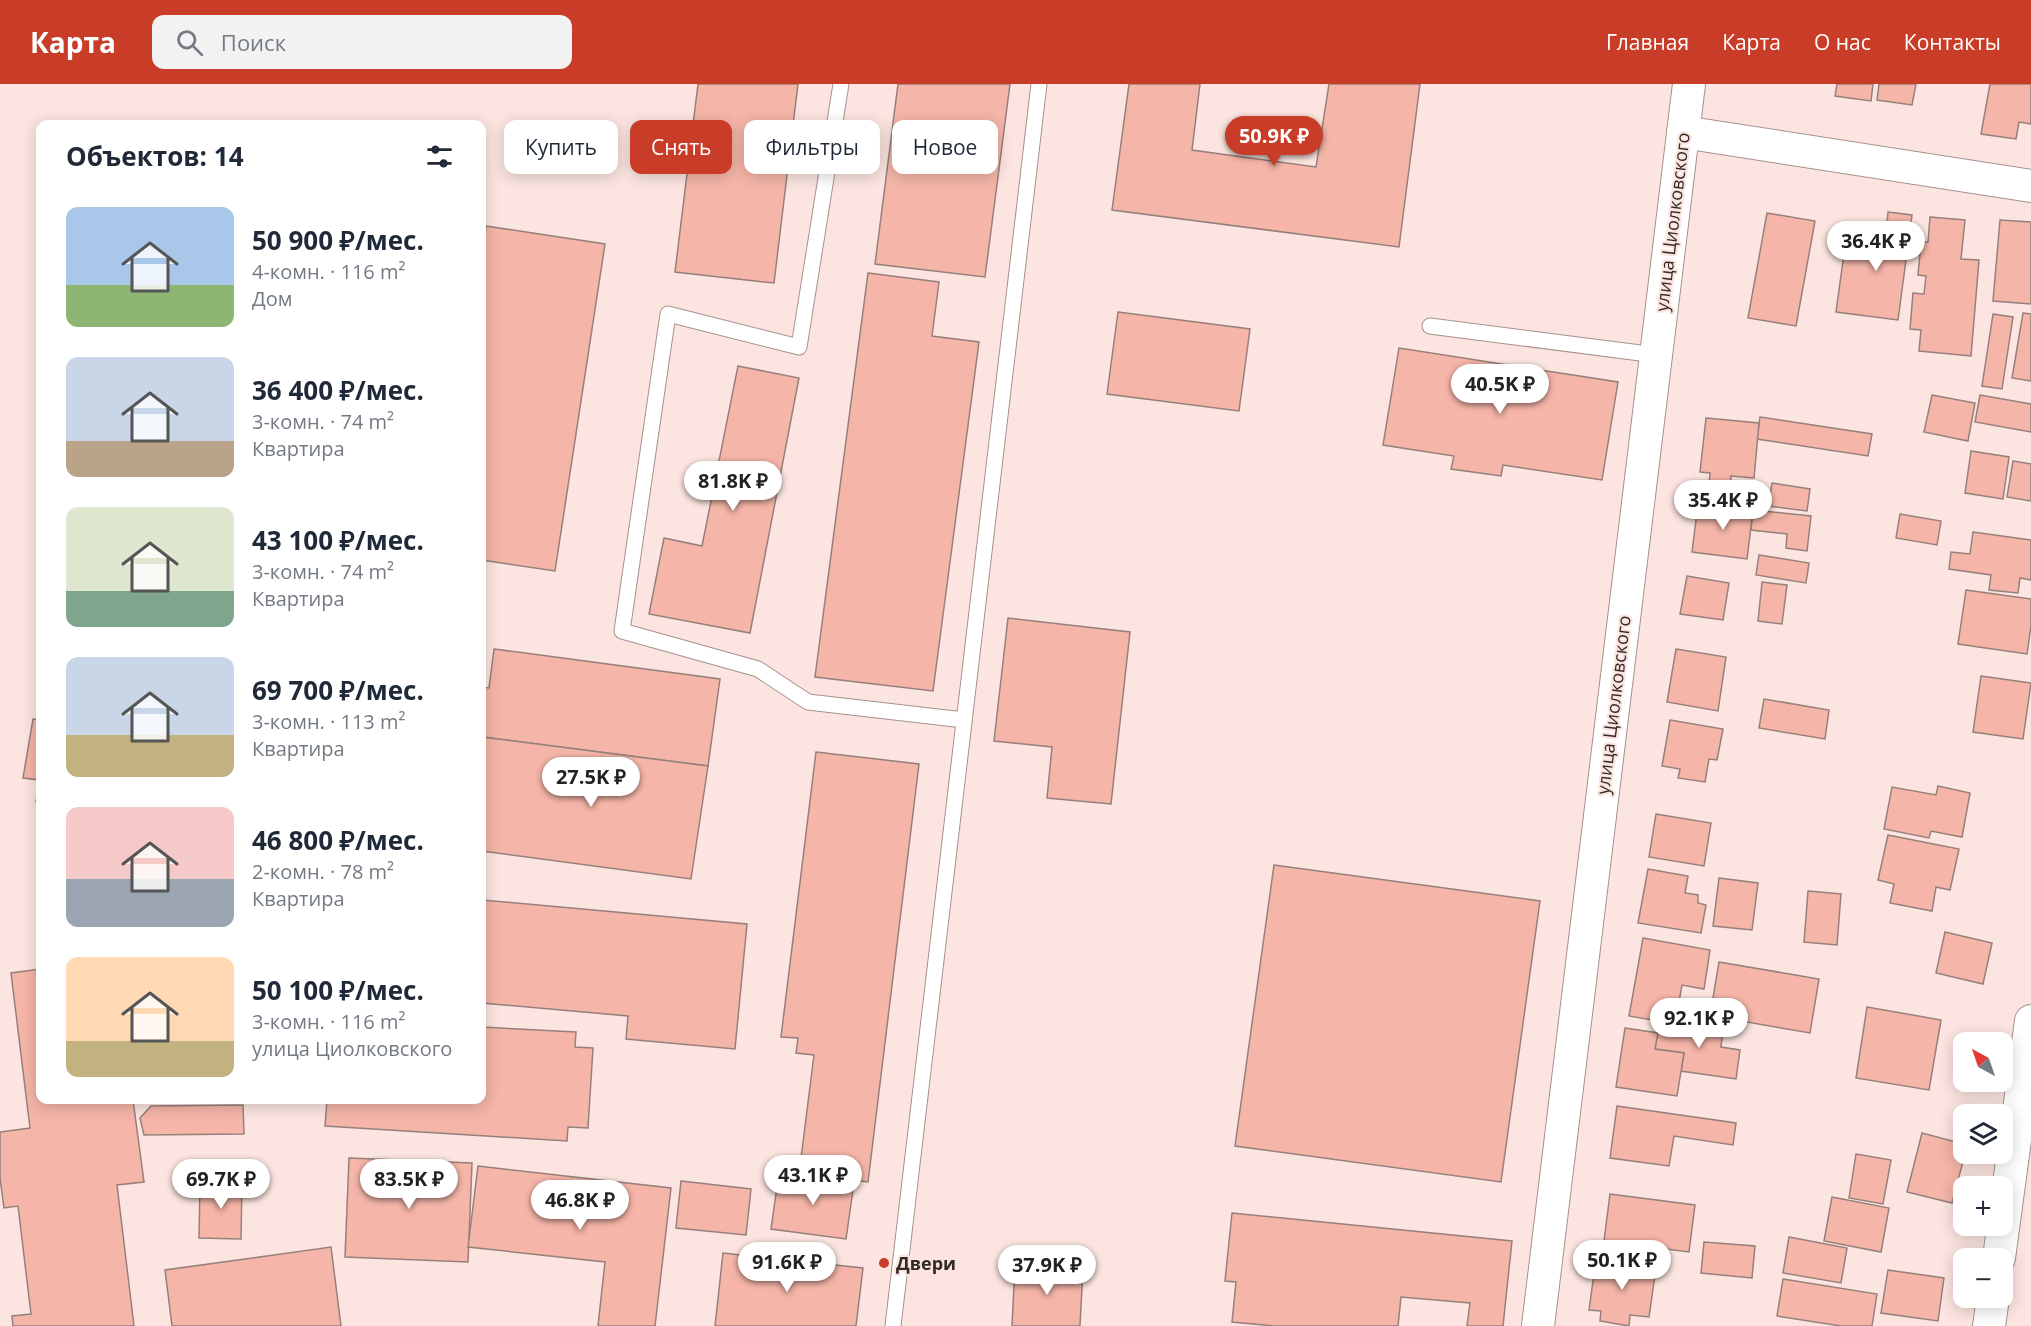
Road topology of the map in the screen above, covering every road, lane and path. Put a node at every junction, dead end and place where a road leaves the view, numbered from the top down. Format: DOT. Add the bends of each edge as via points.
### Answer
graph roads {
  1 [pos="841,84"];
  2 [pos="1039,84"];
  3 [pos="1689,84"];
  4 [pos="1683,132"];
  5 [pos="2031,186"];
  6 [pos="1430,326"];
  7 [pos="1656,355"];
  8 [pos="964,720"];
  9 [pos="2031,1021"];
  10 [pos="2000,1248"];
  11 [pos="1992,1308"];
  12 [pos="893,1326"];
  13 [pos="1538,1326"];
  14 [pos="1989,1326"];
  1 -- 8 [label="lane" via="799,347 668,314 622,631 758,669 808,702"];
  2 -- 8 [label="lane"];
  3 -- 4 [label="street, улица Циолковского"];
  4 -- 5 [label="street"];
  4 -- 7 [label="street, улица Циолковского"];
  6 -- 7 [label="lane"];
  7 -- 13 [label="street, улица Циолковского"];
  8 -- 12 [label="lane"];
  9 -- 10 [label="street"];
  11 -- 14 [label="street"];
}
